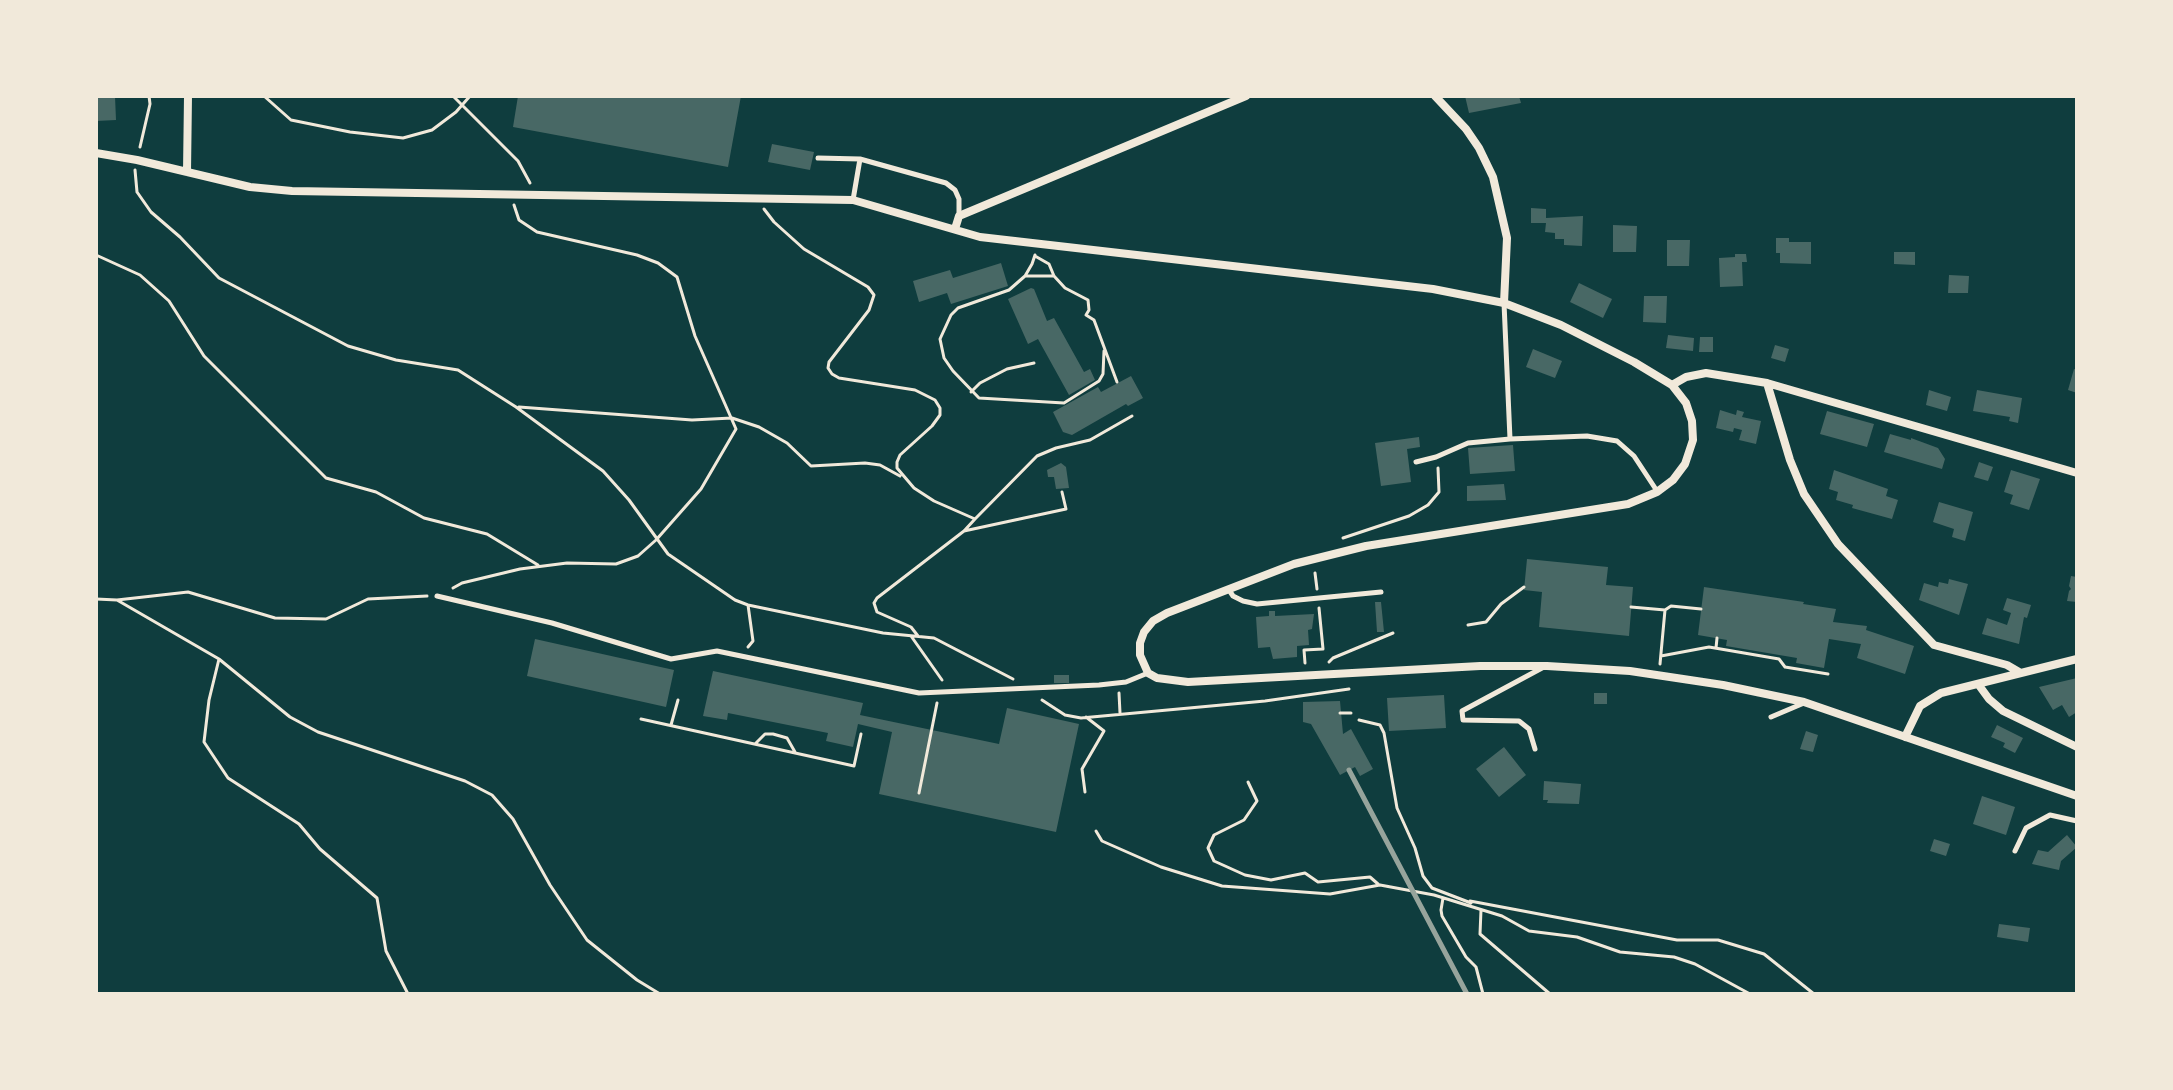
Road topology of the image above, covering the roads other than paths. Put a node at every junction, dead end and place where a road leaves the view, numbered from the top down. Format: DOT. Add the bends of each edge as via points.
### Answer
graph roads {
  1 [pos="188,96"];
  2 [pos="1246,96"];
  3 [pos="1435,96"];
  4 [pos="96,153"];
  5 [pos="818,158"];
  6 [pos="860,159"];
  7 [pos="187,172"];
  8 [pos="853,200"];
  9 [pos="959,216"];
  10 [pos="955,229"];
  11 [pos="1504,303"];
  12 [pos="1767,383"];
  13 [pos="1672,385"];
  14 [pos="1510,439"];
  15 [pos="1416,462"];
  16 [pos="2077,473"];
  17 [pos="1657,492"];
  18 [pos="1228,589"];
  19 [pos="1381,592"];
  20 [pos="437,596"];
  21 [pos="2077,659"];
  22 [pos="1547,666"];
  23 [pos="2019,672"];
  24 [pos="1148,673"];
  25 [pos="1978,684"];
  26 [pos="1804,702"];
  27 [pos="1771,717"];
  28 [pos="1905,737"];
  29 [pos="2077,747"];
  30 [pos="1535,749"];
  31 [pos="2077,796"];
  32 [pos="2077,821"];
  33 [pos="2015,851"];
  1 -- 7 [label="street"];
  2 -- 9 [label="street"];
  3 -- 11 [label="street" via="1466,129 1493,177 1507,238"];
  4 -- 7 [label="street"];
  5 -- 6 [label="lane"];
  6 -- 8 [label="lane"];
  6 -- 9 [label="lane" via="946,183 959,199"];
  7 -- 8 [label="street" via="292,191"];
  8 -- 10 [label="street"];
  9 -- 10 [label="street"];
  10 -- 11 [label="street" via="1006,240 1433,289"];
  11 -- 13 [label="street" via="1561,325"];
  11 -- 14 [label="lane"];
  12 -- 13 [label="street" via="1706,373"];
  12 -- 16 [label="street"];
  12 -- 23 [label="street" via="1804,494 1838,544 1934,645"];
  13 -- 17 [label="street" via="1690,413 1693,440 1680,473"];
  14 -- 15 [label="lane" via="1468,443"];
  14 -- 17 [label="lane" via="1587,436 1617,441 1634,456"];
  17 -- 18 [label="street" via="1611,508 1338,552"];
  18 -- 19 [label="lane" via="1257,604"];
  18 -- 24 [label="street" via="1153,621 1140,643"];
  20 -- 24 [label="lane" via="671,659 717,651 919,693 1126,682"];
  21 -- 23 [label="street"];
  22 -- 24 [label="street" via="1188,682"];
  22 -- 26 [label="street" via="1630,671"];
  22 -- 30 [label="lane" via="1462,711 1463,720 1519,721 1529,729"];
  23 -- 25 [label="street"];
  25 -- 28 [label="street" via="1928,700"];
  25 -- 29 [label="street" via="2003,711"];
  26 -- 27 [label="lane"];
  26 -- 28 [label="street"];
  28 -- 31 [label="street"];
  32 -- 33 [label="lane" via="2050,815 2026,828"];
}
